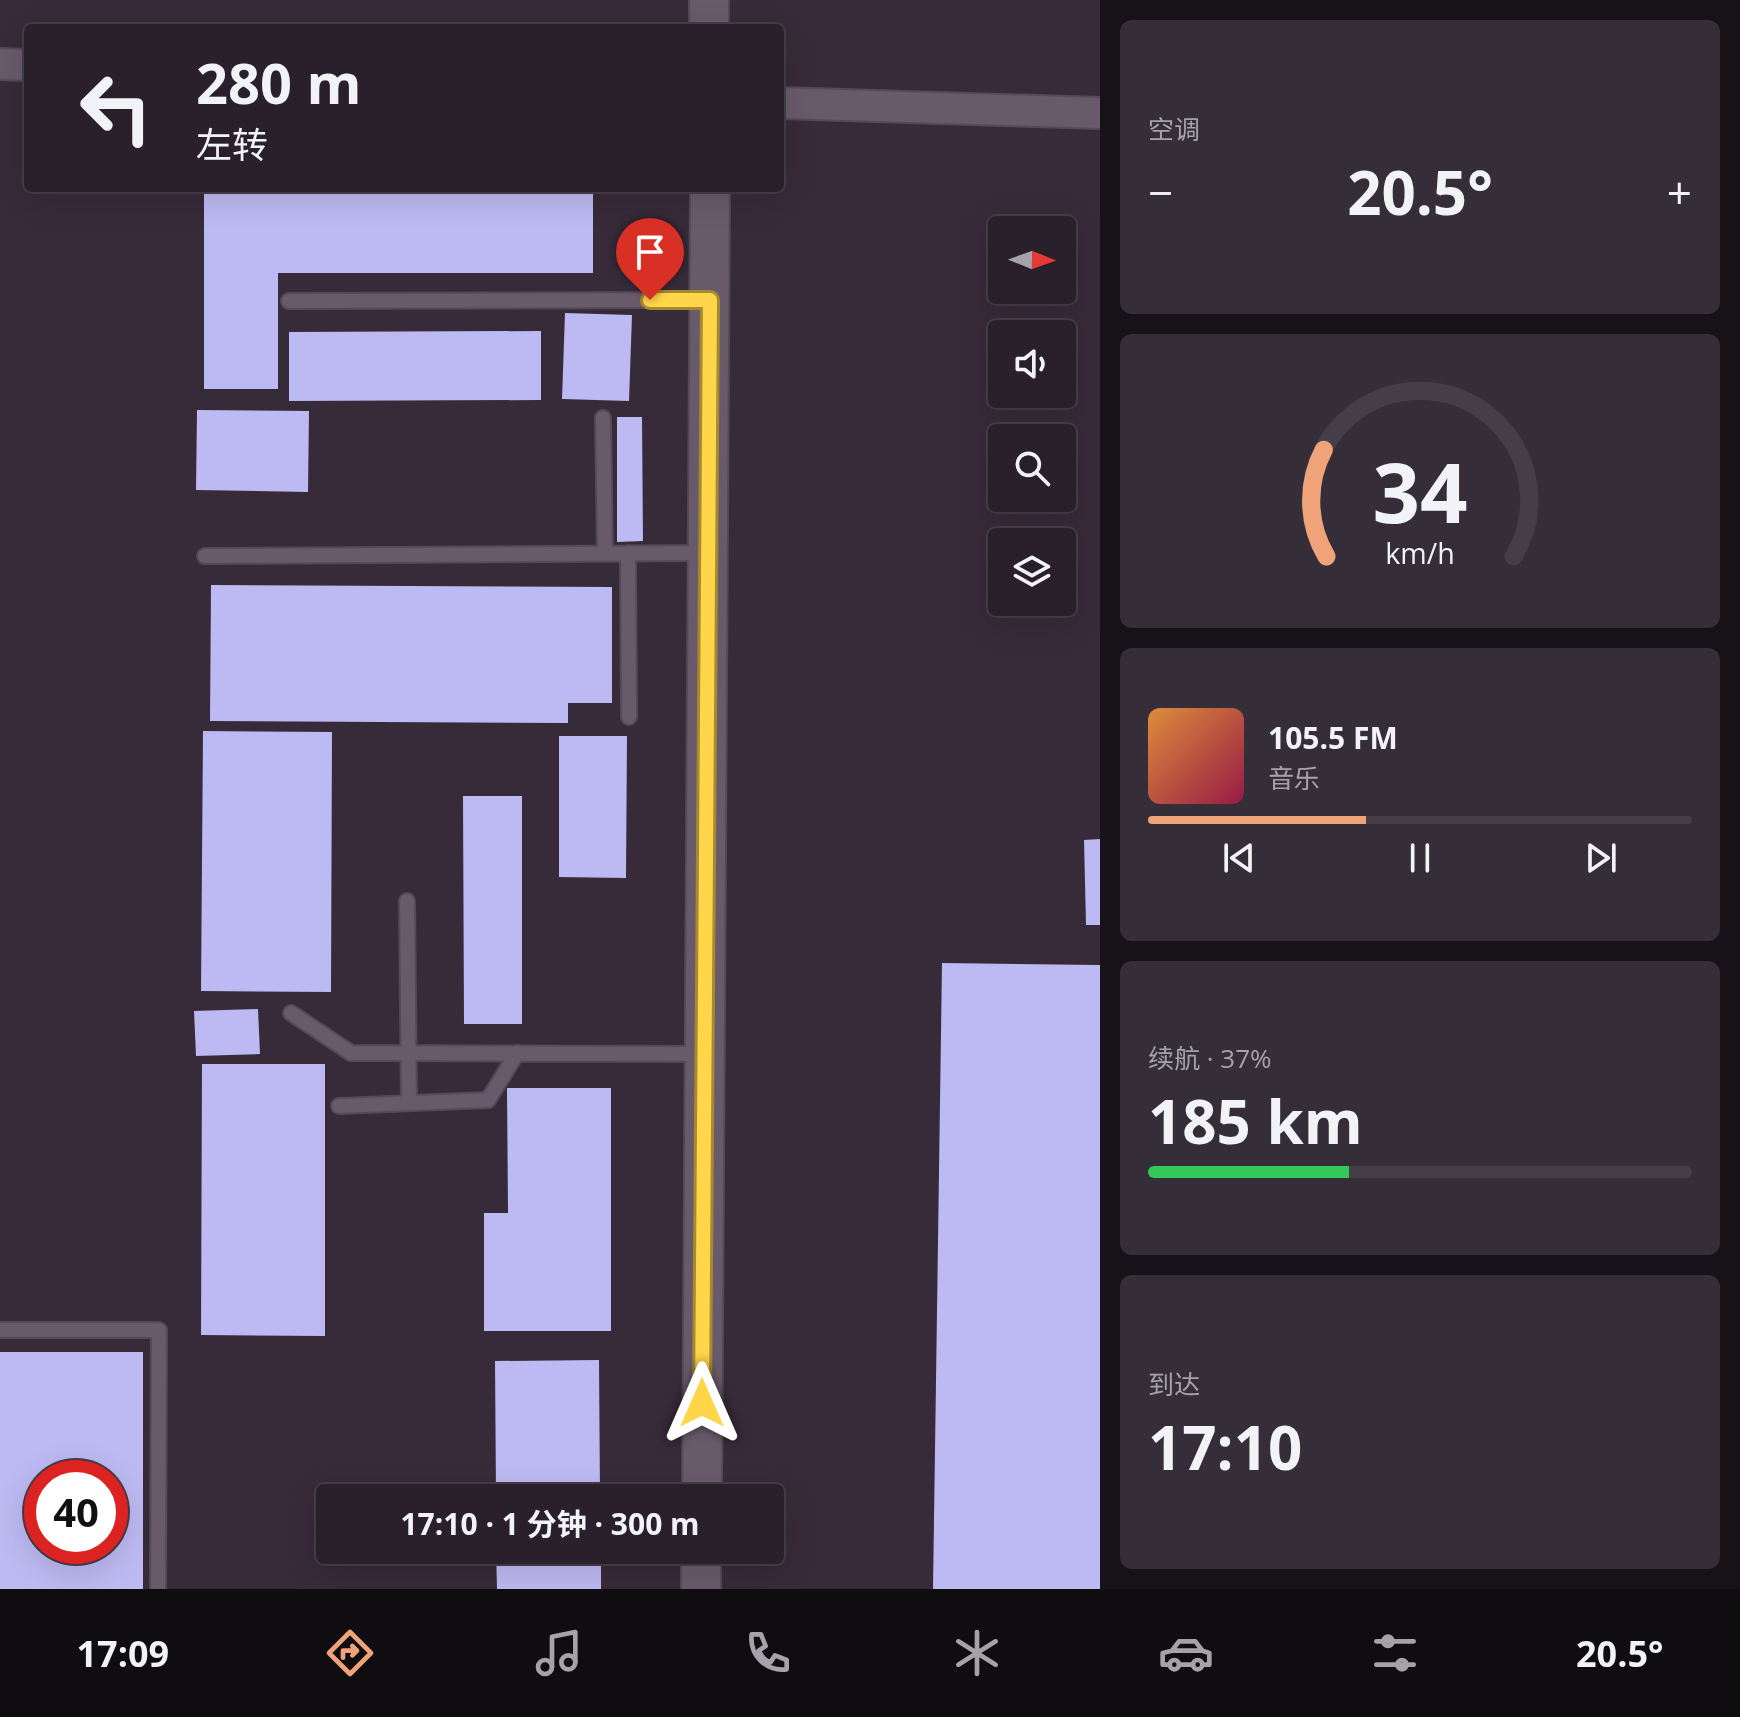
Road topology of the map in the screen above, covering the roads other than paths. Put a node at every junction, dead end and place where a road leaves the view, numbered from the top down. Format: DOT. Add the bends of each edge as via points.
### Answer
graph roads {
  1 [pos="709,0"];
  2 [pos="709,24"];
  3 [pos="0,64"];
  4 [pos="24,65"];
  5 [pos="784,103"];
  6 [pos="1100,113"];
  7 [pos="710,192"];
  8 [pos="710,300"];
  9 [pos="289,301"];
  10 [pos="603,418"];
  11 [pos="605,553"];
  12 [pos="628,553"];
  13 [pos="709,553"];
  14 [pos="205,556"];
  15 [pos="629,717"];
  16 [pos="407,901"];
  17 [pos="291,1013"];
  18 [pos="409,1053"];
  19 [pos="517,1053"];
  20 [pos="705,1054"];
  21 [pos="409,1103"];
  22 [pos="339,1106"];
  23 [pos="0,1330"];
  24 [pos="702,1484"];
  25 [pos="701,1564"];
  26 [pos="158,1589"];
  27 [pos="701,1589"];
  1 -- 2 [label="street"];
  3 -- 4 [label="street"];
  5 -- 6 [label="street"];
  7 -- 8 [label="street"];
  8 -- 9 [label="lane"];
  8 -- 13 [label="street"];
  10 -- 11 [label="lane"];
  11 -- 12 [label="lane"];
  11 -- 14 [label="lane"];
  12 -- 13 [label="lane"];
  12 -- 15 [label="lane"];
  13 -- 20 [label="street"];
  16 -- 18 [label="lane"];
  17 -- 18 [label="lane" via="351,1053"];
  18 -- 19 [label="lane"];
  18 -- 21 [label="lane"];
  19 -- 20 [label="lane"];
  19 -- 21 [label="lane" via="488,1100"];
  20 -- 24 [label="street"];
  21 -- 22 [label="lane"];
  23 -- 26 [label="lane" via="159,1330"];
  25 -- 27 [label="street"];
}
